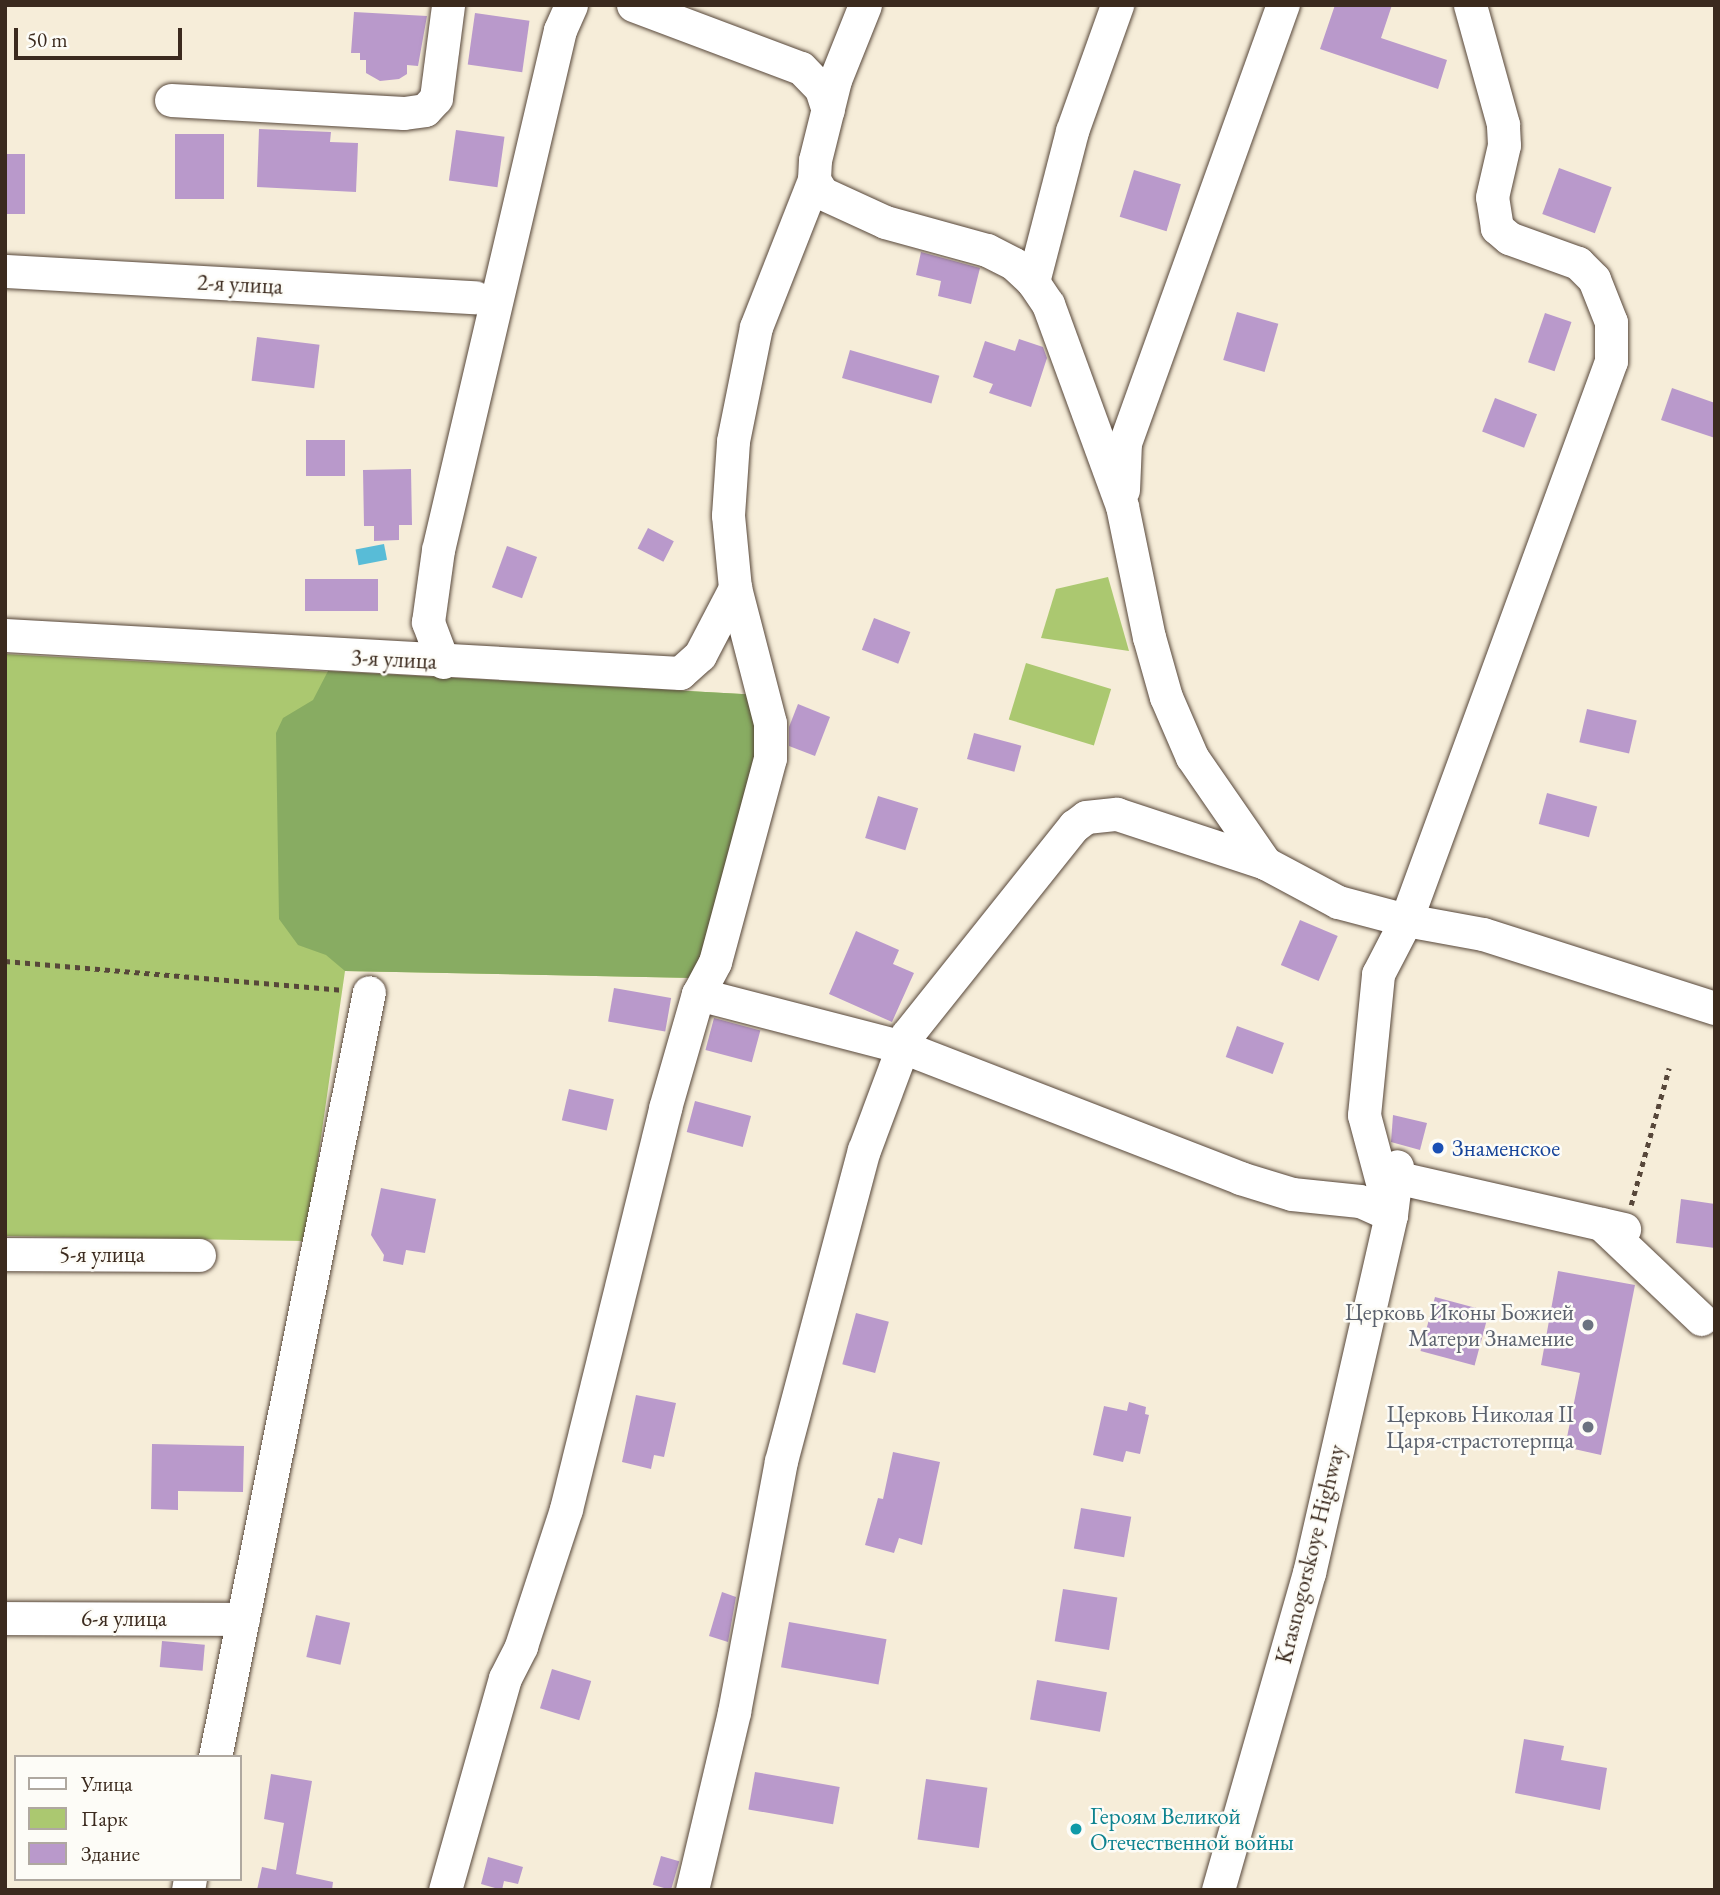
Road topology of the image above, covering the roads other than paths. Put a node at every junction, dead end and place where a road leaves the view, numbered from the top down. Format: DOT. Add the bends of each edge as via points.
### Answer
graph roads {
  1 [pos="448,5"];
  2 [pos="571,5"];
  3 [pos="633,5"];
  4 [pos="865,5"];
  5 [pos="1117,5"];
  6 [pos="1283,5"];
  7 [pos="1470,5"];
  8 [pos="171,100"];
  9 [pos="828,110"];
  10 [pos="814,180"];
  11 [pos="5,271"];
  12 [pos="1033,282"];
  13 [pos="475,297"];
  14 [pos="1122,506"];
  15 [pos="735,587"];
  16 [pos="5,635"];
  17 [pos="443,662"];
  18 [pos="1265,863"];
  19 [pos="1406,920"];
  20 [pos="369,992"];
  21 [pos="698,994"];
  22 [pos="1715,1008"];
  23 [pos="903,1047"];
  24 [pos="1391,1215"];
  25 [pos="5,1254"];
  26 [pos="199,1255"];
  27 [pos="1701,1319"];
  28 [pos="5,1618"];
  29 [pos="243,1619"];
  30 [pos="215,1755"];
  31 [pos="446,1890"];
  32 [pos="692,1890"];
  33 [pos="1218,1890"];
  1 -- 8 [label="street" via="436,98 425,110 404,113"];
  2 -- 17 [label="street" via="560,30 438,550 428,622"];
  3 -- 9 [label="street" via="801,68 821,89"];
  4 -- 9 [label="street"];
  5 -- 12 [label="street" via="1072,131"];
  6 -- 14 [label="street" via="1125,443"];
  7 -- 19 [label="street" via="1503,124 1504,145 1492,197 1497,228 1508,238 1578,263 1594,279 1611,322 1611,361"];
  9 -- 10 [label="street"];
  10 -- 12 [label="street" via="835,202 885,222 987,250 1014,264"];
  10 -- 15 [label="street" via="756,327 733,441 728,515"];
  11 -- 13 [label="street, 2-я улица"];
  12 -- 14 [label="street" via="1048,304"];
  14 -- 18 [label="street" via="1149,637 1167,697 1192,757"];
  15 -- 17 [label="street, 3-я улица" via="700,655 680,673"];
  15 -- 21 [label="street" via="752,639 770,723 769,758 715,962"];
  16 -- 17 [label="street, 3-я улица"];
  18 -- 19 [label="street" via="1338,902"];
  18 -- 23 [label="street" via="1116,814 1086,817 1040,867 907,1035"];
  19 -- 22 [label="street" via="1483,934"];
  19 -- 24 [label="street" via="1378,974 1363,1115"];
  20 -- 29 [label="street"];
  21 -- 23 [label="street"];
  21 -- 31 [label="street" via="607,1332 566,1509 521,1646 505,1678"];
  23 -- 24 [label="street" via="1240,1178 1315,1199 1360,1201"];
  23 -- 32 [label="street" via="864,1150 781,1461 734,1712"];
  24 -- 27 [label="street, Krasnogorskoye Highway" via="1396,1171 1612,1227"];
  24 -- 33 [label="street, Krasnogorskoye Highway" via="1309,1573"];
  25 -- 26 [label="street, 5-я улица"];
  28 -- 29 [label="street, 6-я улица"];
  29 -- 30 [label="street"];
}
